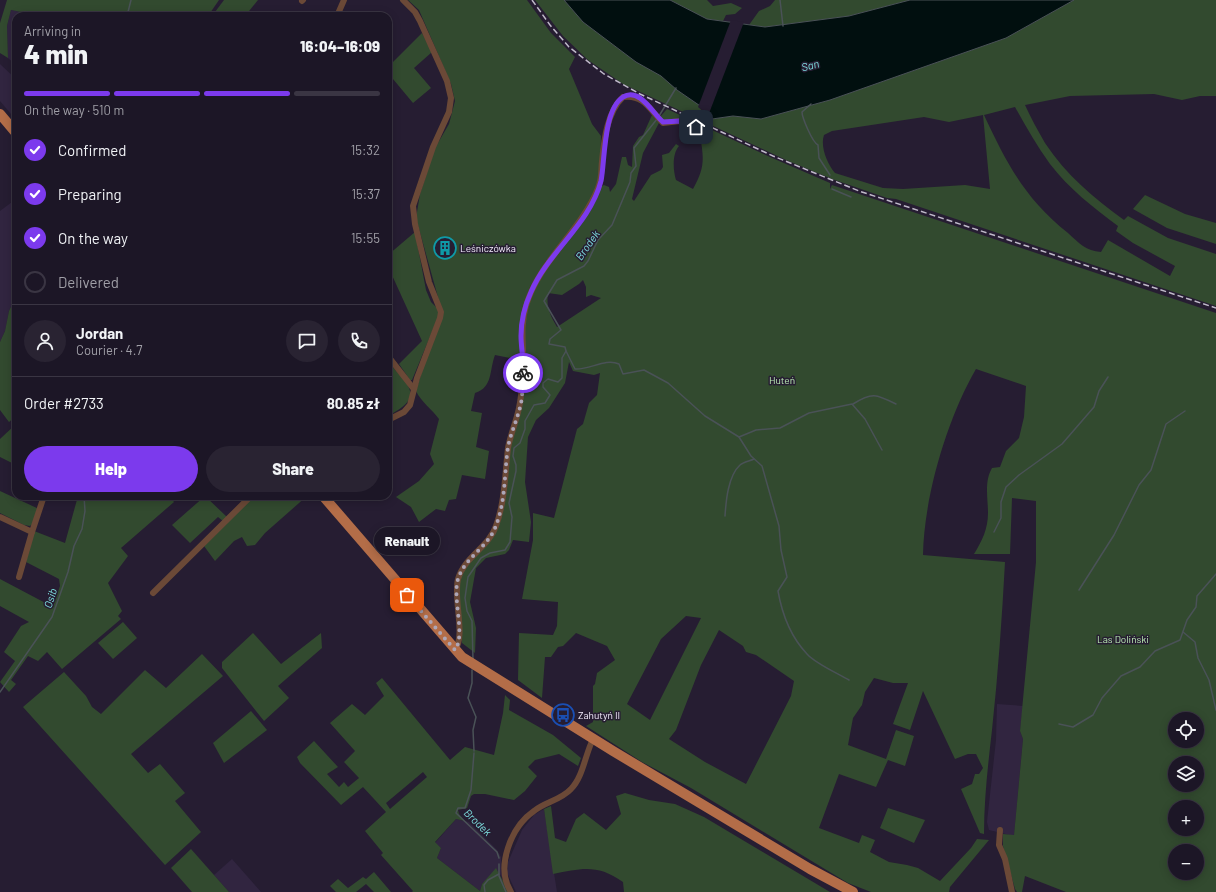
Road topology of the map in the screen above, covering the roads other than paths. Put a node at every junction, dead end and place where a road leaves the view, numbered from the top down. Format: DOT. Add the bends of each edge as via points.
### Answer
graph roads {
  1 [pos="344,0"];
  2 [pos="403,0"];
  3 [pos="339,12"];
  4 [pos="0,114"];
  5 [pos="696,127"];
  6 [pos="12,128"];
  7 [pos="392,361"];
  8 [pos="413,388"];
  9 [pos="392,418"];
  10 [pos="43,500"];
  11 [pos="247,500"];
  12 [pos="326,500"];
  13 [pos="0,517"];
  14 [pos="32,532"];
  15 [pos="19,577"];
  16 [pos="153,593"];
  17 [pos="455,650"];
  18 [pos="593,739"];
  19 [pos="1000,830"];
  20 [pos="511,892"];
  21 [pos="853,892"];
  22 [pos="1012,892"];
  1 -- 3 [label="street"];
  2 -- 8 [label="street" via="420,21 447,81 451,98 449,112 433,147 413,206 430,282 441,312"];
  4 -- 6 [label="main road"];
  5 -- 17 [label="street" via="680,121 663,122 647,103 632,96 623,97 614,109 603,147 601,180 591,204 543,270 531,291 522,324 524,370 521,402 508,448 505,486 499,515 492,535 469,560 458,578 456,598 459,641"];
  7 -- 8 [label="street"];
  8 -- 9 [label="street" via="410,405 404,412"];
  10 -- 14 [label="street"];
  11 -- 16 [label="street"];
  12 -- 17 [label="main road"];
  13 -- 14 [label="street"];
  14 -- 15 [label="street"];
  17 -- 18 [label="main road" via="473,665"];
  18 -- 20 [label="street" via="572,789 534,810 514,835 507,851 504,870 505,881"];
  18 -- 21 [label="main road"];
  19 -- 22 [label="street" via="999,845 1005,859"];
}
